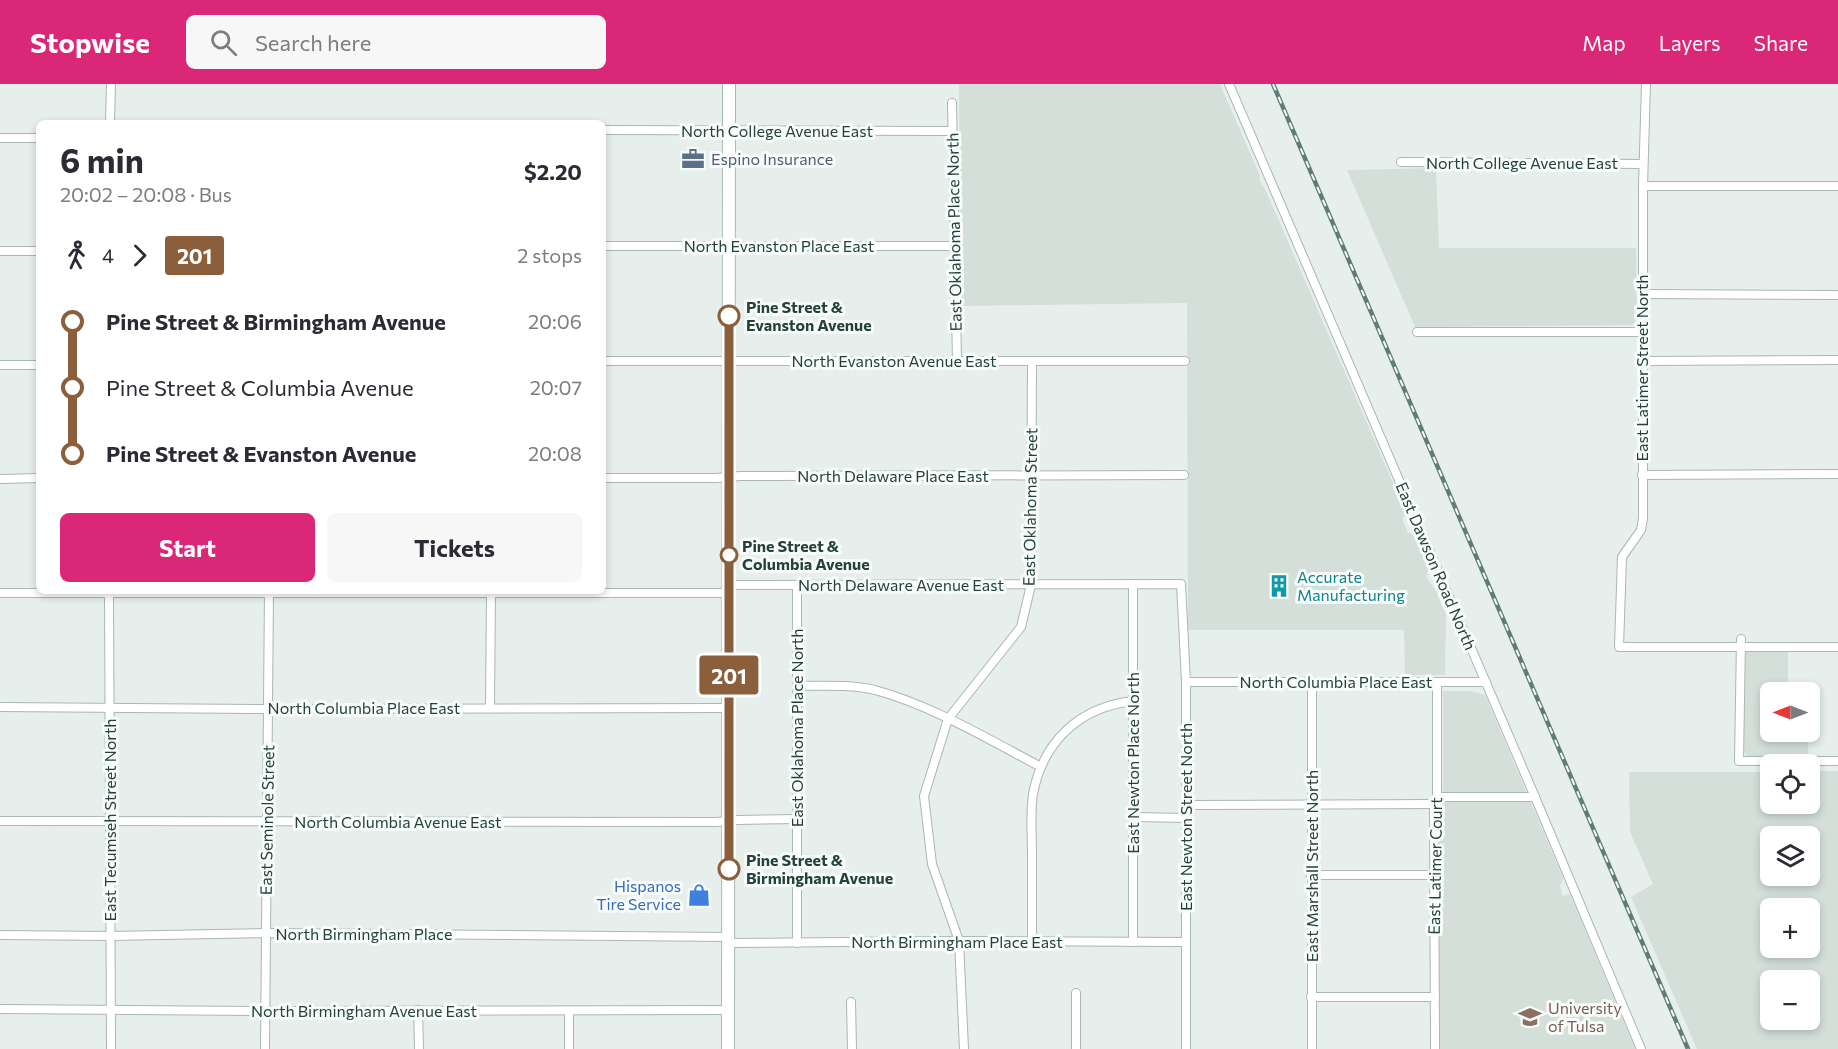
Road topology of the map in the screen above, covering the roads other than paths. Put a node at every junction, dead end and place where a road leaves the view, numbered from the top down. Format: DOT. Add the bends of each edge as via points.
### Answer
graph roads {
  1 [pos="111,84"];
  2 [pos="729,84"];
  3 [pos="1229,84"];
  4 [pos="1646,84"];
  5 [pos="952,103"];
  6 [pos="110,120"];
  7 [pos="606,130"];
  8 [pos="729,130"];
  9 [pos="952,131"];
  10 [pos="0,138"];
  11 [pos="36,138"];
  12 [pos="1401,162"];
  13 [pos="1643,164"];
  14 [pos="1643,186"];
  15 [pos="1838,186"];
  16 [pos="606,246"];
  17 [pos="729,246"];
  18 [pos="955,246"];
  19 [pos="0,251"];
  20 [pos="36,251"];
  21 [pos="1643,294"];
  22 [pos="1838,295"];
  23 [pos="1417,332"];
  24 [pos="1642,332"];
  25 [pos="1838,360"];
  26 [pos="606,361"];
  27 [pos="729,361"];
  28 [pos="957,361"];
  29 [pos="1185,361"];
  30 [pos="1642,361"];
  31 [pos="1032,362"];
  32 [pos="0,365"];
  33 [pos="36,365"];
  34 [pos="1838,474"];
  35 [pos="1184,475"];
  36 [pos="1642,475"];
  37 [pos="1031,476"];
  38 [pos="728,477"];
  39 [pos="36,478"];
  40 [pos="606,478"];
  41 [pos="0,479"];
  42 [pos="1181,584"];
  43 [pos="797,585"];
  44 [pos="1031,585"];
  45 [pos="1132,585"];
  46 [pos="729,589"];
  47 [pos="606,591"];
  48 [pos="0,593"];
  49 [pos="36,593"];
  50 [pos="110,594"];
  51 [pos="269,594"];
  52 [pos="491,594"];
  53 [pos="1741,643"];
  54 [pos="1838,647"];
  55 [pos="1186,682"];
  56 [pos="1312,682"];
  57 [pos="1437,682"];
  58 [pos="1486,682"];
  59 [pos="797,686"];
  60 [pos="1133,701"];
  61 [pos="110,706"];
  62 [pos="0,707"];
  63 [pos="490,707"];
  64 [pos="729,708"];
  65 [pos="269,709"];
  66 [pos="948,719"];
  67 [pos="1838,761"];
  68 [pos="1041,767"];
  69 [pos="1536,797"];
  70 [pos="1435,801"];
  71 [pos="1187,805"];
  72 [pos="1312,805"];
  73 [pos="1133,817"];
  74 [pos="1186,818"];
  75 [pos="797,819"];
  76 [pos="0,821"];
  77 [pos="111,821"];
  78 [pos="729,821"];
  79 [pos="268,822"];
  80 [pos="1311,875"];
  81 [pos="1433,875"];
  82 [pos="265,933"];
  83 [pos="0,935"];
  84 [pos="110,936"];
  85 [pos="728,940"];
  86 [pos="959,940"];
  87 [pos="1032,942"];
  88 [pos="1132,942"];
  89 [pos="1186,942"];
  90 [pos="797,943"];
  91 [pos="1076,993"];
  92 [pos="1311,997"];
  93 [pos="1435,997"];
  94 [pos="851,1002"];
  95 [pos="0,1009"];
  96 [pos="111,1009"];
  97 [pos="418,1010"];
  98 [pos="728,1010"];
  99 [pos="264,1011"];
  100 [pos="569,1011"];
  101 [pos="111,1049"];
  102 [pos="265,1049"];
  103 [pos="419,1049"];
  104 [pos="569,1049"];
  105 [pos="728,1049"];
  106 [pos="852,1049"];
  107 [pos="964,1049"];
  108 [pos="1076,1049"];
  109 [pos="1186,1049"];
  110 [pos="1312,1049"];
  111 [pos="1435,1049"];
  112 [pos="1641,1049"];
  1 -- 6 [label="street"];
  2 -- 8 [label="main road"];
  3 -- 58 [label="street, East Dawson Road North"];
  4 -- 13 [label="street, East Latimer Street North"];
  5 -- 9 [label="street, East Oklahoma Place North"];
  7 -- 8 [label="street, North College Avenue East"];
  8 -- 9 [label="street, North College Avenue East"];
  8 -- 17 [label="main road"];
  9 -- 18 [label="street, East Oklahoma Place North"];
  10 -- 11 [label="street"];
  12 -- 13 [label="street, North College Avenue East"];
  13 -- 14 [label="street, East Latimer Street North"];
  14 -- 15 [label="street"];
  14 -- 21 [label="street, East Latimer Street North"];
  16 -- 17 [label="street, North Evanston Place East"];
  17 -- 18 [label="street, North Evanston Place East"];
  17 -- 27 [label="main road"];
  18 -- 28 [label="street, East Oklahoma Place North"];
  19 -- 20 [label="street"];
  21 -- 22 [label="street"];
  21 -- 24 [label="street, East Latimer Street North"];
  23 -- 24 [label="street"];
  24 -- 30 [label="street, East Latimer Street North"];
  25 -- 30 [label="street"];
  26 -- 27 [label="street, North Evanston Avenue East"];
  27 -- 28 [label="street, North Evanston Avenue East"];
  27 -- 38 [label="main road"];
  28 -- 31 [label="street, North Evanston Avenue East"];
  29 -- 31 [label="street, North Evanston Avenue East"];
  30 -- 36 [label="street, East Latimer Street North"];
  31 -- 37 [label="street, East Oklahoma Street"];
  32 -- 33 [label="street"];
  34 -- 36 [label="street"];
  35 -- 37 [label="street, North Delaware Place East"];
  36 -- 53 [label="street, East Latimer Street North" via="1641,530 1622,558 1619,647"];
  37 -- 38 [label="street, North Delaware Place East"];
  37 -- 44 [label="street, East Oklahoma Street"];
  38 -- 40 [label="street, North Delaware Place East"];
  38 -- 46 [label="main road"];
  39 -- 41 [label="street"];
  42 -- 45 [label="street, North Delaware Avenue East"];
  42 -- 55 [label="street, East Newton Street North"];
  43 -- 44 [label="street, North Delaware Avenue East"];
  43 -- 46 [label="street, North Delaware Avenue East"];
  43 -- 59 [label="street, East Oklahoma Place North"];
  44 -- 45 [label="street, North Delaware Avenue East"];
  44 -- 66 [label="street, East Oklahoma Street" via="1021,627"];
  45 -- 60 [label="street, East Newton Place North"];
  46 -- 47 [label="street, North Delaware Avenue East"];
  46 -- 64 [label="main road"];
  48 -- 49 [label="street, North Delaware Avenue East"];
  50 -- 61 [label="street, East Tecumseh Street North"];
  51 -- 65 [label="street, East Seminole Street"];
  52 -- 63 [label="street"];
  53 -- 54 [label="street"];
  53 -- 67 [label="street" via="1739,761"];
  55 -- 56 [label="street, North Columbia Place East"];
  55 -- 71 [label="street, East Newton Street North"];
  56 -- 57 [label="street, North Columbia Place East"];
  56 -- 72 [label="street, East Marshall Street North"];
  57 -- 58 [label="street, North Columbia Place East"];
  57 -- 70 [label="street, East Latimer Court"];
  58 -- 69 [label="street, East Dawson Road North"];
  59 -- 66 [label="street" via="874,690"];
  59 -- 75 [label="street, East Oklahoma Place North"];
  60 -- 68 [label="street" via="1114,703 1083,716 1054,744"];
  60 -- 73 [label="street, East Newton Place North"];
  61 -- 62 [label="street, North Columbia Place East"];
  61 -- 65 [label="street, North Columbia Place East"];
  61 -- 77 [label="street, East Tecumseh Street North"];
  63 -- 64 [label="street, North Columbia Place East"];
  63 -- 65 [label="street, North Columbia Place East"];
  64 -- 78 [label="main road"];
  65 -- 79 [label="street, East Seminole Street"];
  66 -- 68 [label="street"];
  66 -- 86 [label="street, East Oklahoma Street" via="924,796 932,864"];
  68 -- 87 [label="street" via="1033,797"];
  69 -- 70 [label="street"];
  69 -- 112 [label="street, East Dawson Road North"];
  70 -- 72 [label="street"];
  70 -- 81 [label="street, East Latimer Court"];
  71 -- 72 [label="street"];
  71 -- 74 [label="street, East Newton Street North"];
  72 -- 80 [label="street, East Marshall Street North"];
  73 -- 74 [label="street"];
  73 -- 88 [label="street, East Newton Place North"];
  74 -- 89 [label="street, East Newton Street North"];
  75 -- 78 [label="street, North Columbia Avenue East"];
  75 -- 90 [label="street, East Oklahoma Place North"];
  76 -- 77 [label="street, North Columbia Avenue East"];
  77 -- 79 [label="street, North Columbia Avenue East"];
  77 -- 84 [label="street, East Tecumseh Street North"];
  78 -- 79 [label="street, North Columbia Avenue East"];
  78 -- 85 [label="main road"];
  79 -- 82 [label="street, East Seminole Street"];
  80 -- 81 [label="street"];
  80 -- 92 [label="street, East Marshall Street North"];
  81 -- 93 [label="street, East Latimer Court"];
  82 -- 84 [label="street, North Birmingham Place"];
  82 -- 85 [label="street, North Birmingham Place"];
  82 -- 99 [label="street, East Seminole Street"];
  83 -- 84 [label="street, North Birmingham Place"];
  84 -- 96 [label="street, East Tecumseh Street North"];
  85 -- 90 [label="street, North Birmingham Place East"];
  85 -- 98 [label="main road"];
  86 -- 87 [label="street, North Birmingham Place East"];
  86 -- 90 [label="street, North Birmingham Place East"];
  86 -- 107 [label="street, East Oklahoma Street"];
  87 -- 88 [label="street, North Birmingham Place East"];
  88 -- 89 [label="street, North Birmingham Place East"];
  89 -- 109 [label="street, East Newton Street North"];
  91 -- 108 [label="street"];
  92 -- 93 [label="street"];
  92 -- 110 [label="street, East Marshall Street North"];
  93 -- 111 [label="street, East Latimer Court"];
  94 -- 106 [label="street"];
  95 -- 96 [label="street, North Birmingham Avenue East"];
  96 -- 99 [label="street, North Birmingham Avenue East"];
  96 -- 101 [label="street, East Tecumseh Street North"];
  97 -- 99 [label="street, North Birmingham Avenue East"];
  97 -- 100 [label="street, North Birmingham Avenue East"];
  97 -- 103 [label="street"];
  98 -- 100 [label="street, North Birmingham Avenue East"];
  98 -- 105 [label="main road"];
  99 -- 102 [label="street, East Seminole Street"];
  100 -- 104 [label="street"];
}
